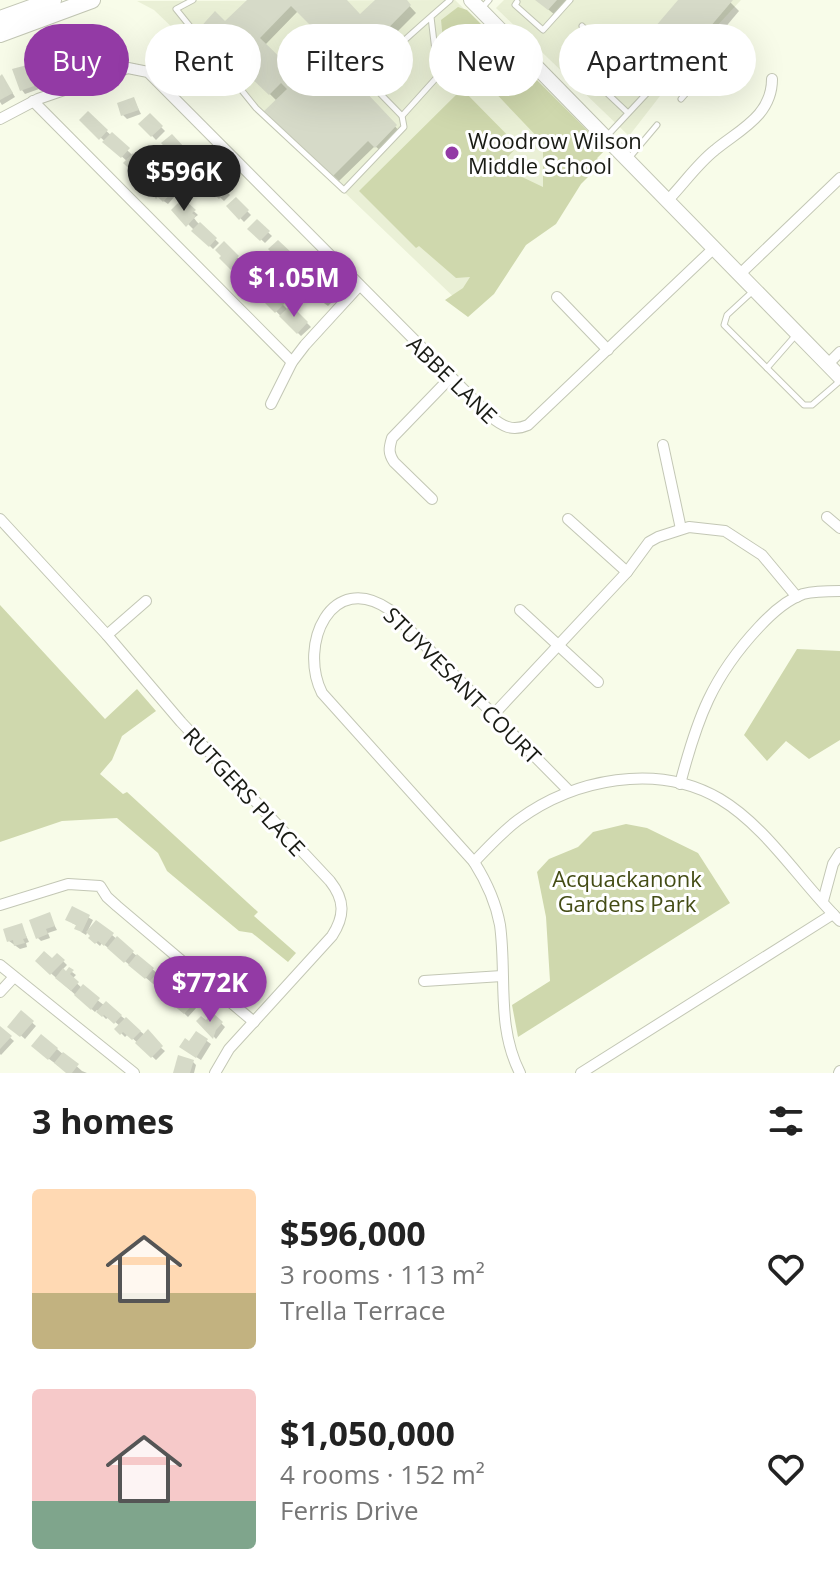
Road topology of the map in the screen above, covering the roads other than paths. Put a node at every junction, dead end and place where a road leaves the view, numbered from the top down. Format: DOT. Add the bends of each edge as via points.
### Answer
graph roads {
  1 [pos="53,0"];
  2 [pos="92,0"];
  3 [pos="193,0"];
  4 [pos="450,0"];
  5 [pos="570,0"];
  6 [pos="518,1"];
  7 [pos="480,3"];
  8 [pos="431,17"];
  9 [pos="0,19"];
  10 [pos="0,34"];
  11 [pos="772,79"];
  12 [pos="610,96"];
  13 [pos="644,96"];
  14 [pos="684,96"];
  15 [pos="681,99"];
  16 [pos="33,101"];
  17 [pos="628,113"];
  18 [pos="402,116"];
  19 [pos="0,119"];
  20 [pos="657,125"];
  21 [pos="605,138"];
  22 [pos="626,161"];
  23 [pos="840,178"];
  24 [pos="667,201"];
  25 [pos="713,249"];
  26 [pos="739,275"];
  27 [pos="359,286"];
  28 [pos="754,290"];
  29 [pos="557,297"];
  30 [pos="797,333"];
  31 [pos="608,350"];
  32 [pos="840,352"];
  33 [pos="292,362"];
  34 [pos="828,364"];
  35 [pos="767,368"];
  36 [pos="451,377"];
  37 [pos="840,379"];
  38 [pos="271,404"];
  39 [pos="663,445"];
  40 [pos="432,499"];
  41 [pos="827,517"];
  42 [pos="0,519"];
  43 [pos="568,519"];
  44 [pos="840,528"];
  45 [pos="681,529"];
  46 [pos="627,572"];
  47 [pos="840,591"];
  48 [pos="797,597"];
  49 [pos="146,601"];
  50 [pos="520,610"];
  51 [pos="107,635"];
  52 [pos="558,646"];
  53 [pos="598,682"];
  54 [pos="494,714"];
  55 [pos="680,784"];
  56 [pos="569,791"];
  57 [pos="840,853"];
  58 [pos="474,862"];
  59 [pos="823,901"];
  60 [pos="0,905"];
  61 [pos="836,917"];
  62 [pos="0,965"];
  63 [pos="502,976"];
  64 [pos="14,977"];
  65 [pos="424,981"];
  66 [pos="0,992"];
  67 [pos="254,1022"];
  68 [pos="134,1073"];
  69 [pos="215,1073"];
  70 [pos="520,1073"];
  71 [pos="581,1073"];
  1 -- 9 [label="highway"];
  2 -- 10 [label="highway"];
  3 -- 18 [label="lane" via="176,9 256,108 344,190 404,127"];
  4 -- 8 [label="lane"];
  5 -- 6 [label="lane" via="543,30 515,5"];
  7 -- 21 [label="main road"];
  8 -- 18 [label="lane" via="438,76"];
  8 -- 18 [label="lane" via="365,78"];
  11 -- 24 [label="street" via="767,103"];
  12 -- 17 [label="lane"];
  13 -- 17 [label="lane"];
  14 -- 15 [label="lane"];
  16 -- 19 [label="street, ABBE LANE"];
  16 -- 27 [label="street, ABBE LANE" via="128,68 148,72"];
  16 -- 33 [label="street"];
  17 -- 21 [label="lane"];
  20 -- 22 [label="lane"];
  21 -- 22 [label="main road"];
  22 -- 24 [label="main road"];
  23 -- 26 [label="street"];
  24 -- 25 [label="main road"];
  25 -- 26 [label="main road"];
  25 -- 31 [label="street, ABBE LANE"];
  26 -- 28 [label="main road"];
  27 -- 33 [label="street"];
  27 -- 36 [label="street, ABBE LANE"];
  28 -- 30 [label="main road"];
  28 -- 35 [label="lane" via="727,315 724,325"];
  29 -- 31 [label="street"];
  30 -- 34 [label="main road"];
  30 -- 35 [label="lane"];
  31 -- 36 [label="street, ABBE LANE" via="522,428 503,427"];
  32 -- 34 [label="street"];
  33 -- 38 [label="street"];
  34 -- 37 [label="main road"];
  35 -- 37 [label="lane" via="804,405 812,405"];
  36 -- 40 [label="street" via="389,447 394,462"];
  39 -- 45 [label="street"];
  41 -- 44 [label="street"];
  42 -- 51 [label="street, RUTGERS PLACE"];
  43 -- 46 [label="street"];
  45 -- 46 [label="street" via="649,542"];
  45 -- 48 [label="street" via="725,531 747,543"];
  46 -- 52 [label="street"];
  47 -- 48 [label="street"];
  48 -- 55 [label="street" via="766,619 714,685"];
  49 -- 51 [label="street"];
  50 -- 52 [label="street"];
  51 -- 67 [label="street, RUTGERS PLACE" via="341,899 342,917 332,936"];
  52 -- 53 [label="street"];
  52 -- 54 [label="street"];
  54 -- 56 [label="street, STUYVESANT COURT"];
  54 -- 58 [label="street, STUYVESANT COURT" via="374,600 341,602 321,624 314,663 328,702"];
  55 -- 56 [label="street" via="625,779"];
  55 -- 59 [label="street" via="720,799"];
  56 -- 58 [label="street" via="519,819"];
  57 -- 59 [label="street"];
  58 -- 63 [label="street, STUYVESANT COURT" via="497,912"];
  59 -- 61 [label="street"];
  60 -- 67 [label="street" via="68,884 100,886"];
  61 -- 71 [label="street"];
  62 -- 64 [label="street"];
  63 -- 65 [label="street"];
  63 -- 70 [label="street, STUYVESANT COURT" via="504,1026"];
  64 -- 66 [label="street"];
  64 -- 68 [label="street"];
  67 -- 69 [label="street, RUTGERS PLACE"];
}
